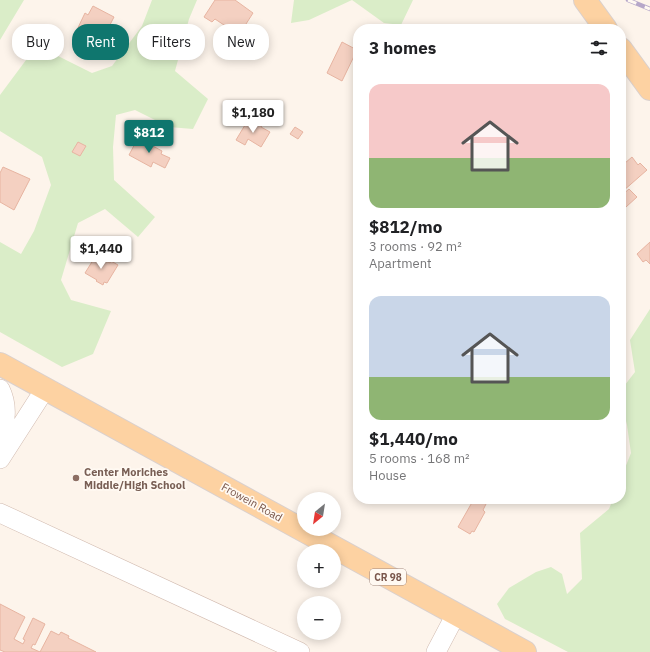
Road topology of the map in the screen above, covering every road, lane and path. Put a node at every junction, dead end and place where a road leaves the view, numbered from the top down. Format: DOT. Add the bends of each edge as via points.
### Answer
graph roads {
  1 [pos="585,0"];
  2 [pos="602,24"];
  3 [pos="626,56"];
  4 [pos="650,89"];
  5 [pos="0,364"];
  6 [pos="0,389"];
  7 [pos="45,389"];
  8 [pos="0,441"];
  9 [pos="0,459"];
  10 [pos="0,513"];
  11 [pos="456,614"];
  12 [pos="300,652"];
  13 [pos="436,652"];
  14 [pos="525,652"];
  1 -- 2 [label="main road"];
  3 -- 4 [label="main road"];
  5 -- 7 [label="main road, Frowein Road / CR 98"];
  6 -- 8 [label="lane" via="6,414"];
  7 -- 9 [label="lane"];
  7 -- 11 [label="main road, Frowein Road / CR 98"];
  10 -- 12 [label="lane"];
  11 -- 13 [label="lane"];
  11 -- 14 [label="main road, Frowein Road / CR 98"];
}
